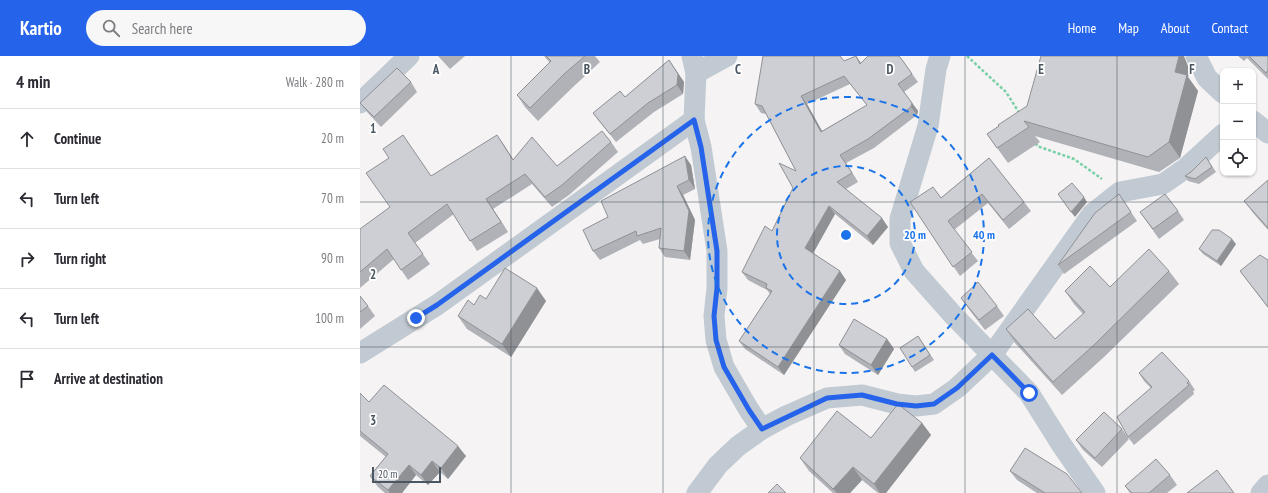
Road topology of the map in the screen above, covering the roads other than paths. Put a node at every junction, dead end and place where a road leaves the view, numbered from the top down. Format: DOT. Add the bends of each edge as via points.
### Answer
graph roads {
  1 [pos="409,56"];
  2 [pos="727,56"];
  3 [pos="940,56"];
  4 [pos="1196,56"];
  5 [pos="694,64"];
  6 [pos="1220,90"];
  7 [pos="360,103"];
  8 [pos="694,120"];
  9 [pos="1256,123"];
  10 [pos="1268,133"];
  11 [pos="1220,137"];
  12 [pos="360,353"];
  13 [pos="992,355"];
  14 [pos="762,429"];
  15 [pos="1268,485"];
  16 [pos="697,493"];
  17 [pos="1095,493"];
  18 [pos="1261,493"];
  1 -- 7 [label="street"];
  2 -- 5 [label="street"];
  3 -- 13 [label="street" via="928,126 900,219 900,243 914,270"];
  4 -- 6 [label="street" via="1207,78"];
  5 -- 8 [label="street"];
  8 -- 12 [label="street" via="437,305"];
  8 -- 14 [label="street" via="701,147 717,251 714,316 716,340 724,367"];
  9 -- 10 [label="street"];
  11 -- 13 [label="street" via="1164,184 1120,192 1092,214"];
  13 -- 14 [label="street" via="934,404 897,404 862,395 827,398"];
  13 -- 17 [label="street" via="1029,393"];
  14 -- 16 [label="street" via="738,446 718,465"];
  15 -- 18 [label="street"];
}
